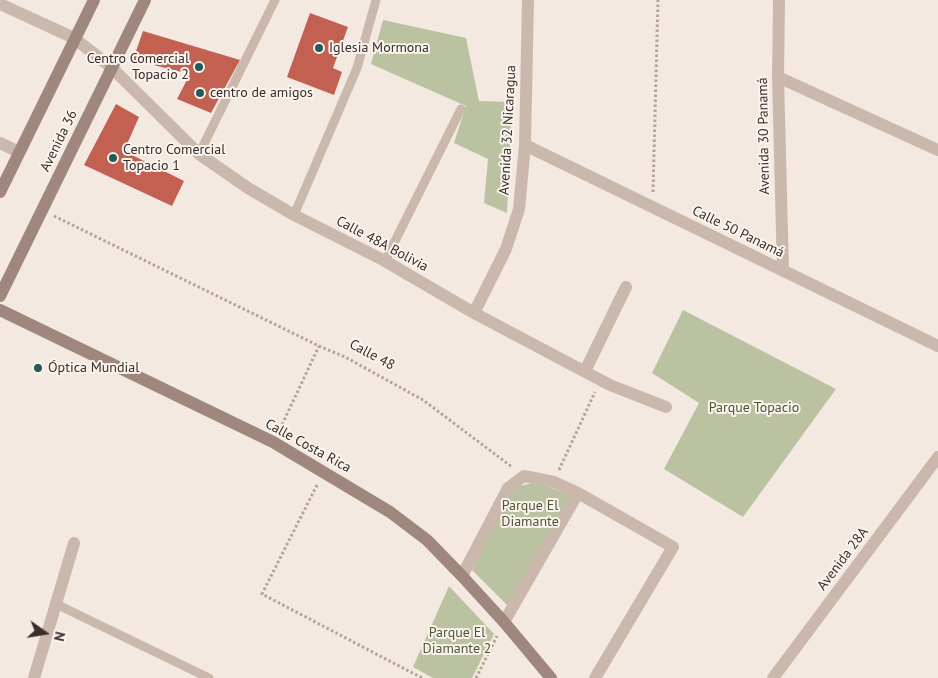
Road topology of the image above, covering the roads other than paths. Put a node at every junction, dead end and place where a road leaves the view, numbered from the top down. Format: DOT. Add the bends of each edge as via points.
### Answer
graph roads {
  1 [pos="94,0"];
  2 [pos="145,0"];
  3 [pos="276,0"];
  4 [pos="376,0"];
  5 [pos="528,0"];
  6 [pos="779,0"];
  7 [pos="0,4"];
  8 [pos="74,38"];
  9 [pos="112,68"];
  10 [pos="778,77"];
  11 [pos="461,109"];
  12 [pos="0,143"];
  13 [pos="525,145"];
  14 [pos="938,150"];
  15 [pos="19,152"];
  16 [pos="199,154"];
  17 [pos="0,192"];
  18 [pos="294,215"];
  19 [pos="385,261"];
  20 [pos="783,271"];
  21 [pos="626,287"];
  22 [pos="0,296"];
  23 [pos="0,310"];
  24 [pos="474,313"];
  25 [pos="938,346"];
  26 [pos="585,371"];
  27 [pos="666,407"];
  28 [pos="938,457"];
  29 [pos="578,493"];
  30 [pos="74,543"];
  31 [pos="462,576"];
  32 [pos="56,604"];
  33 [pos="504,622"];
  34 [pos="34,678"];
  35 [pos="209,678"];
  36 [pos="551,678"];
  37 [pos="595,678"];
  38 [pos="773,678"];
  1 -- 8 [label="main road"];
  2 -- 9 [label="main road, Avenida 36"];
  3 -- 16 [label="lane"];
  4 -- 18 [label="lane" via="357,68"];
  5 -- 13 [label="street, Avenida 32 Nicaragua"];
  6 -- 10 [label="street, Avenida 30 Panamá"];
  7 -- 8 [label="street, Calle 48A Bolivia"];
  8 -- 9 [label="street, Calle 48A Bolivia"];
  8 -- 15 [label="main road"];
  9 -- 16 [label="street, Calle 48A Bolivia"];
  9 -- 22 [label="main road, Avenida 36"];
  10 -- 14 [label="street"];
  10 -- 20 [label="street, Avenida 30 Panamá"];
  11 -- 19 [label="lane"];
  12 -- 15 [label="street"];
  13 -- 20 [label="street, Calle 50 Panamá"];
  13 -- 24 [label="street, Avenida 32 Nicaragua" via="519,209 506,249"];
  15 -- 17 [label="main road"];
  16 -- 18 [label="street, Calle 48A Bolivia"];
  18 -- 19 [label="street, Calle 48A Bolivia"];
  19 -- 24 [label="street, Calle 48A Bolivia"];
  20 -- 25 [label="street, Calle 50 Panamá"];
  21 -- 26 [label="street"];
  23 -- 31 [label="main road, Calle Costa Rica" via="274,442 398,518 427,540"];
  24 -- 26 [label="street, Calle 48A Bolivia"];
  26 -- 27 [label="street, Calle 48A Bolivia"];
  28 -- 38 [label="street, Avenida 28A"];
  29 -- 31 [label="street" via="554,482 524,476 508,488"];
  29 -- 33 [label="street"];
  29 -- 37 [label="street" via="673,547"];
  30 -- 32 [label="street"];
  31 -- 33 [label="main road, Calle Costa Rica"];
  32 -- 34 [label="street"];
  32 -- 35 [label="lane"];
  33 -- 36 [label="main road, Calle Costa Rica"];
}
